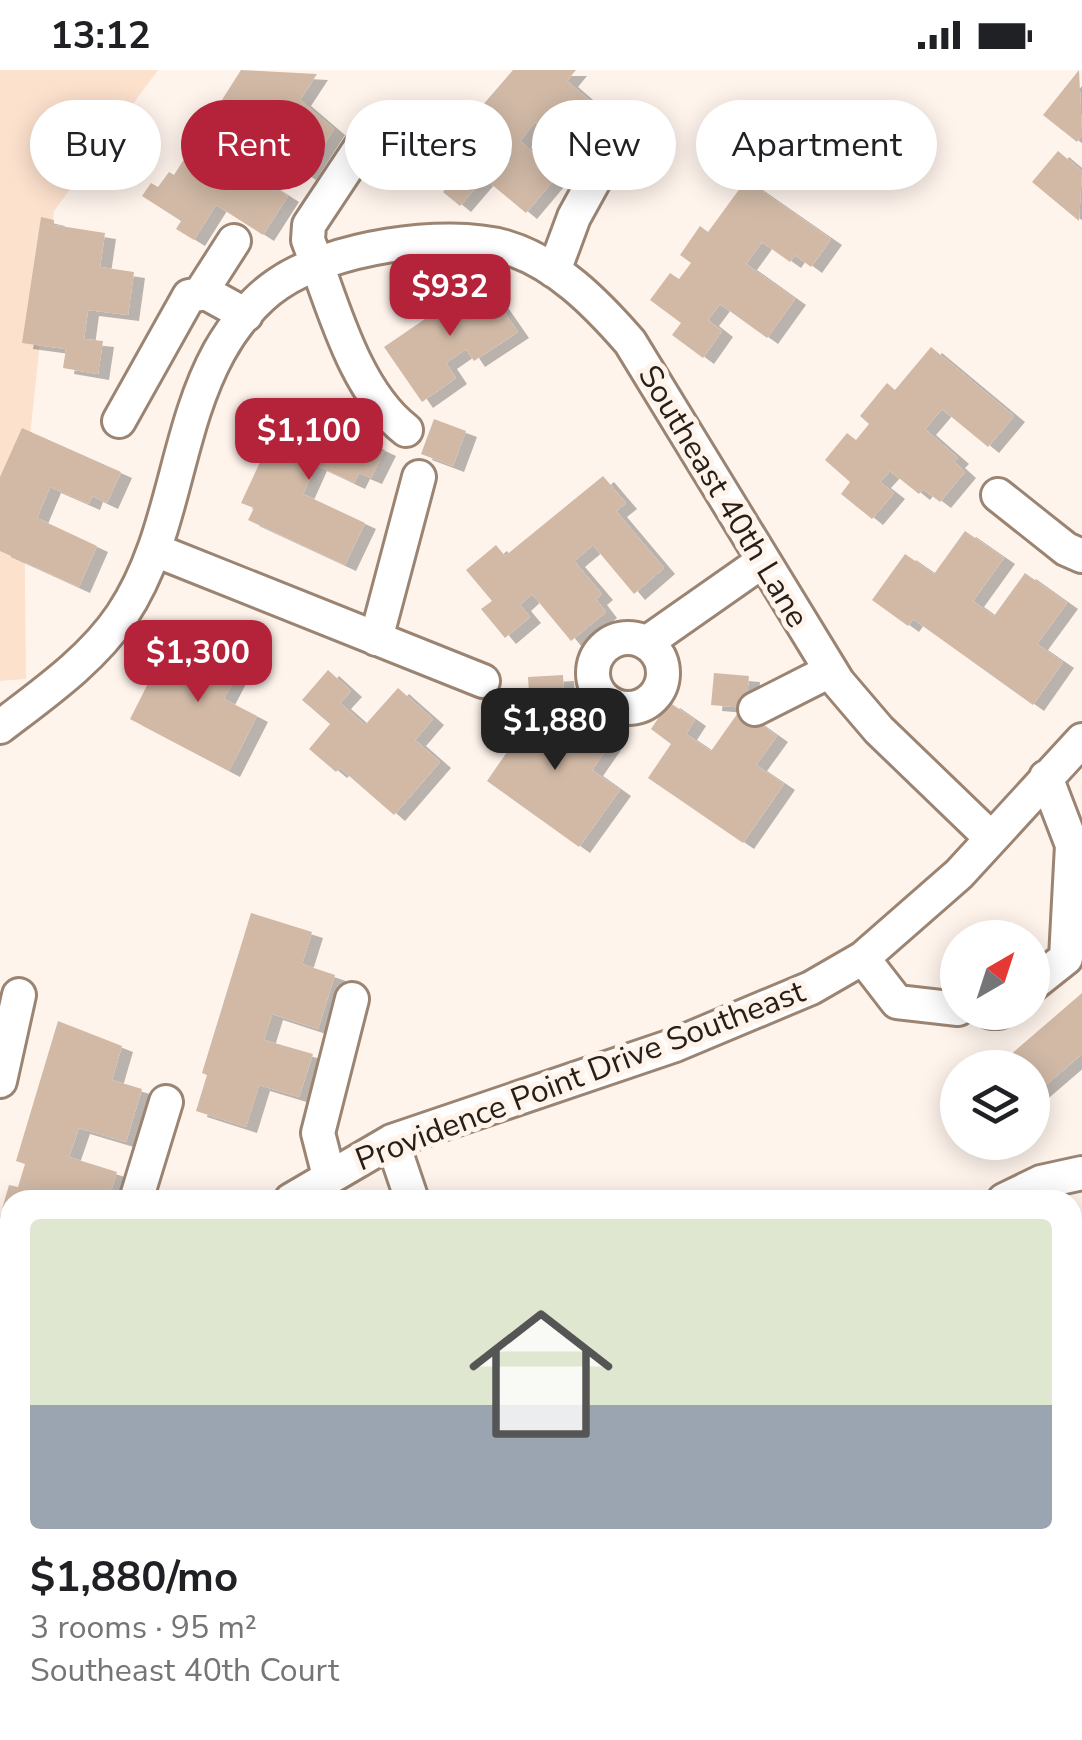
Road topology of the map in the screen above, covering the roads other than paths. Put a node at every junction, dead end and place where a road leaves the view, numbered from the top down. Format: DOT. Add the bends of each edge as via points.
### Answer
graph roads {
  1 [pos="345,171"];
  2 [pos="589,190"];
  3 [pos="234,242"];
  4 [pos="318,264"];
  5 [pos="554,272"];
  6 [pos="200,294"];
  7 [pos="246,315"];
  8 [pos="119,421"];
  9 [pos="406,430"];
  10 [pos="418,478"];
  11 [pos="998,494"];
  12 [pos="155,550"];
  13 [pos="1082,556"];
  14 [pos="763,561"];
  15 [pos="376,639"];
  16 [pos="646,643"];
  17 [pos="830,671"];
  18 [pos="483,682"];
  19 [pos="755,709"];
  20 [pos="0,727"];
  21 [pos="1082,740"];
  22 [pos="1046,777"];
  23 [pos="991,838"];
  24 [pos="864,958"];
  25 [pos="1050,971"];
  26 [pos="19,995"];
  27 [pos="352,999"];
  28 [pos="940,1007"];
  29 [pos="0,1081"];
  30 [pos="166,1102"];
  31 [pos="392,1141"];
  32 [pos="1082,1173"];
  33 [pos="329,1176"];
  34 [pos="139,1190"];
  35 [pos="307,1190"];
  36 [pos="409,1190"];
  37 [pos="1025,1190"];
  1 -- 4 [label="street" via="309,226"];
  2 -- 5 [label="street"];
  3 -- 6 [label="street"];
  4 -- 5 [label="street, Southeast 40th Lane" via="408,243 458,241 504,247"];
  4 -- 7 [label="street, Southeast 40th Lane" via="277,285"];
  4 -- 9 [label="street" via="356,368 374,399"];
  5 -- 14 [label="street, Southeast 40th Lane" via="600,308 651,370"];
  6 -- 7 [label="street"];
  6 -- 8 [label="street" via="189,296"];
  7 -- 12 [label="street, Southeast 40th Lane" via="205,384"];
  10 -- 15 [label="street"];
  11 -- 13 [label="street"];
  12 -- 15 [label="street"];
  12 -- 20 [label="street, Southeast 40th Lane" via="122,616 94,649"];
  14 -- 16 [label="street"];
  14 -- 17 [label="street, Southeast 40th Lane"];
  15 -- 18 [label="street"];
  17 -- 19 [label="street"];
  17 -- 23 [label="street, Southeast 40th Lane" via="879,730"];
  21 -- 22 [label="street, Providence Point Drive Southeast"];
  22 -- 23 [label="street, Providence Point Drive Southeast"];
  22 -- 25 [label="street" via="1072,845 1066,958"];
  23 -- 24 [label="street, Providence Point Drive Southeast"];
  24 -- 28 [label="street" via="897,1002"];
  24 -- 31 [label="street, Providence Point Drive Southeast" via="811,988 675,1045"];
  26 -- 29 [label="street"];
  27 -- 33 [label="street" via="318,1134"];
  30 -- 34 [label="street"];
  31 -- 33 [label="street, Providence Point Drive Southeast"];
  31 -- 36 [label="street"];
  32 -- 37 [label="street"];
  33 -- 35 [label="street, Providence Point Drive Southeast"];
}
